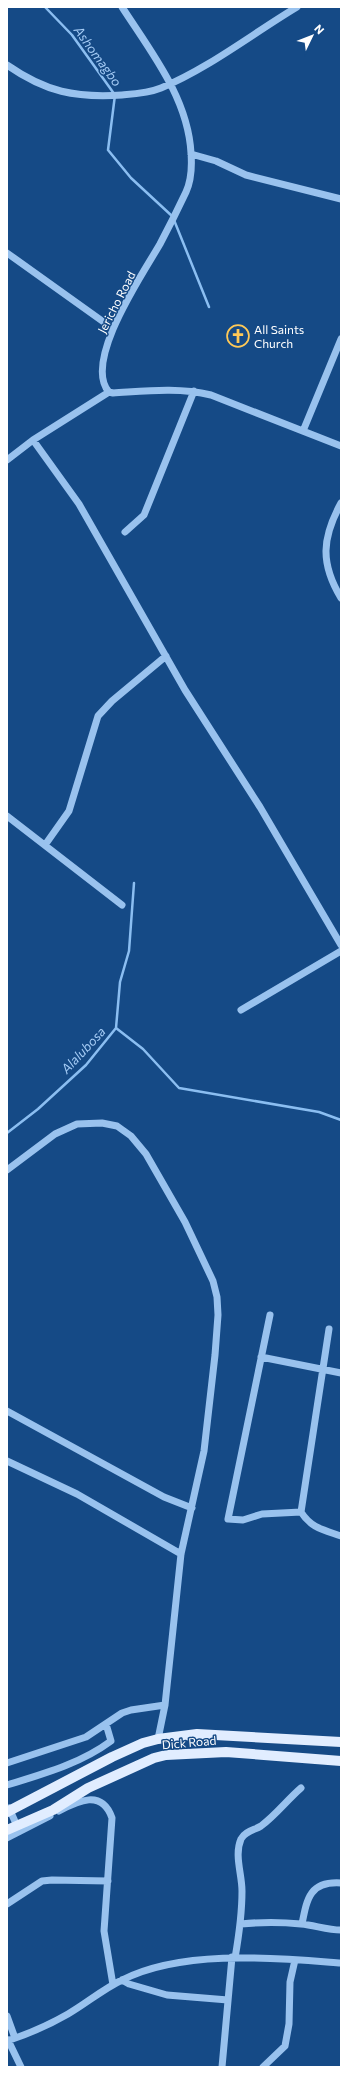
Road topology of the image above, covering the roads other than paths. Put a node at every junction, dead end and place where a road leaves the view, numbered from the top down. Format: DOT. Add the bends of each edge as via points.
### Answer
graph roads {
  1 [pos="122,7"];
  2 [pos="297,7"];
  3 [pos="7,65"];
  4 [pos="171,82"];
  5 [pos="191,154"];
  6 [pos="341,199"];
  7 [pos="7,253"];
  8 [pos="112,328"];
  9 [pos="341,340"];
  10 [pos="194,391"];
  11 [pos="109,392"];
  12 [pos="304,431"];
  13 [pos="33,440"];
  14 [pos="341,446"];
  15 [pos="7,460"];
  16 [pos="341,503"];
  17 [pos="125,532"];
  18 [pos="341,598"];
  19 [pos="166,656"];
  20 [pos="7,816"];
  21 [pos="45,845"];
  22 [pos="122,905"];
  23 [pos="341,945"];
  24 [pos="341,951"];
  25 [pos="240,1010"];
  26 [pos="7,1170"];
  27 [pos="270,1315"];
  28 [pos="329,1330"];
  29 [pos="261,1357"];
  30 [pos="322,1370"];
  31 [pos="341,1373"];
  32 [pos="7,1411"];
  33 [pos="7,1461"];
  34 [pos="192,1508"];
  35 [pos="301,1512"];
  36 [pos="341,1536"];
  37 [pos="181,1554"];
  38 [pos="165,1705"];
  39 [pos="106,1724"];
  40 [pos="158,1739"];
  41 [pos="341,1742"];
  42 [pos="341,1761"];
  43 [pos="7,1763"];
  44 [pos="7,1785"];
  45 [pos="301,1788"];
  46 [pos="8,1810"];
  47 [pos="17,1826"];
  48 [pos="7,1830"];
  49 [pos="7,1838"];
  50 [pos="108,1881"];
  51 [pos="341,1883"];
  52 [pos="7,1904"];
  53 [pos="241,1924"];
  54 [pos="302,1924"];
  55 [pos="341,1930"];
  56 [pos="234,1958"];
  57 [pos="295,1960"];
  58 [pos="341,1963"];
  59 [pos="122,1980"];
  60 [pos="112,1986"];
  61 [pos="228,2000"];
  62 [pos="7,2016"];
  63 [pos="10,2040"];
  64 [pos="22,2067"];
  65 [pos="222,2067"];
  66 [pos="263,2067"];
  1 -- 4 [label="street, Jericho Road"];
  2 -- 4 [label="street" via="209,63"];
  3 -- 4 [label="street" via="44,87 77,95 132,94 154,90"];
  4 -- 5 [label="street, Jericho Road" via="185,121"];
  5 -- 6 [label="street" via="216,161 246,175"];
  5 -- 8 [label="street, Jericho Road" via="191,169 186,191 161,242"];
  7 -- 8 [label="street"];
  8 -- 11 [label="street, Jericho Road" via="104,361 104,382"];
  9 -- 12 [label="street"];
  10 -- 11 [label="street"];
  10 -- 12 [label="street" via="211,395"];
  10 -- 17 [label="street" via="144,515"];
  11 -- 13 [label="street"];
  12 -- 14 [label="street"];
  13 -- 15 [label="street"];
  13 -- 19 [label="street" via="79,504"];
  16 -- 18 [label="street" via="327,533 325,546 331,582"];
  19 -- 21 [label="street" via="122,692 98,716 69,811"];
  19 -- 23 [label="street" via="260,807"];
  20 -- 21 [label="street"];
  21 -- 22 [label="street"];
  24 -- 25 [label="street"];
  26 -- 34 [label="street" via="55,1134 77,1124 102,1123 117,1126 131,1136 146,1154 185,1222 213,1281 218,1314 204,1451"];
  27 -- 29 [label="street"];
  28 -- 30 [label="street"];
  29 -- 30 [label="street"];
  29 -- 35 [label="street" via="228,1519 242,1520 262,1514"];
  30 -- 31 [label="street"];
  30 -- 35 [label="street"];
  32 -- 34 [label="street" via="164,1497"];
  33 -- 37 [label="street" via="83,1497"];
  34 -- 37 [label="street"];
  35 -- 36 [label="street" via="316,1528"];
  37 -- 38 [label="street"];
  38 -- 39 [label="street" via="131,1710"];
  38 -- 40 [label="street"];
  39 -- 43 [label="street" via="86,1737"];
  39 -- 44 [label="street" via="111,1741 90,1755 64,1767"];
  40 -- 41 [label="main road, Dick Road" via="197,1734"];
  40 -- 46 [label="main road, Dick Road" via="112,1757"];
  42 -- 47 [label="main road, Dick Road" via="226,1752 166,1755 88,1788 52,1810"];
  45 -- 53 [label="street" via="271,1818 241,1839 238,1856 242,1888"];
  46 -- 47 [label="street"];
  47 -- 48 [label="main road, Dick Road"];
  49 -- 50 [label="street" via="73,1804 97,1800 110,1811 112,1818"];
  50 -- 52 [label="street" via="42,1881"];
  50 -- 60 [label="street" via="104,1930"];
  51 -- 54 [label="street" via="324,1884 311,1894 307,1900"];
  53 -- 54 [label="street"];
  53 -- 56 [label="street"];
  54 -- 55 [label="street"];
  56 -- 57 [label="street"];
  56 -- 59 [label="street" via="162,1965"];
  56 -- 61 [label="street"];
  57 -- 58 [label="street"];
  57 -- 66 [label="street" via="290,1982 289,2024 285,2046"];
  59 -- 60 [label="street"];
  59 -- 61 [label="street" via="167,1995"];
  60 -- 63 [label="street" via="68,2014"];
  61 -- 65 [label="street"];
  62 -- 63 [label="street"];
  63 -- 64 [label="street"];
}
